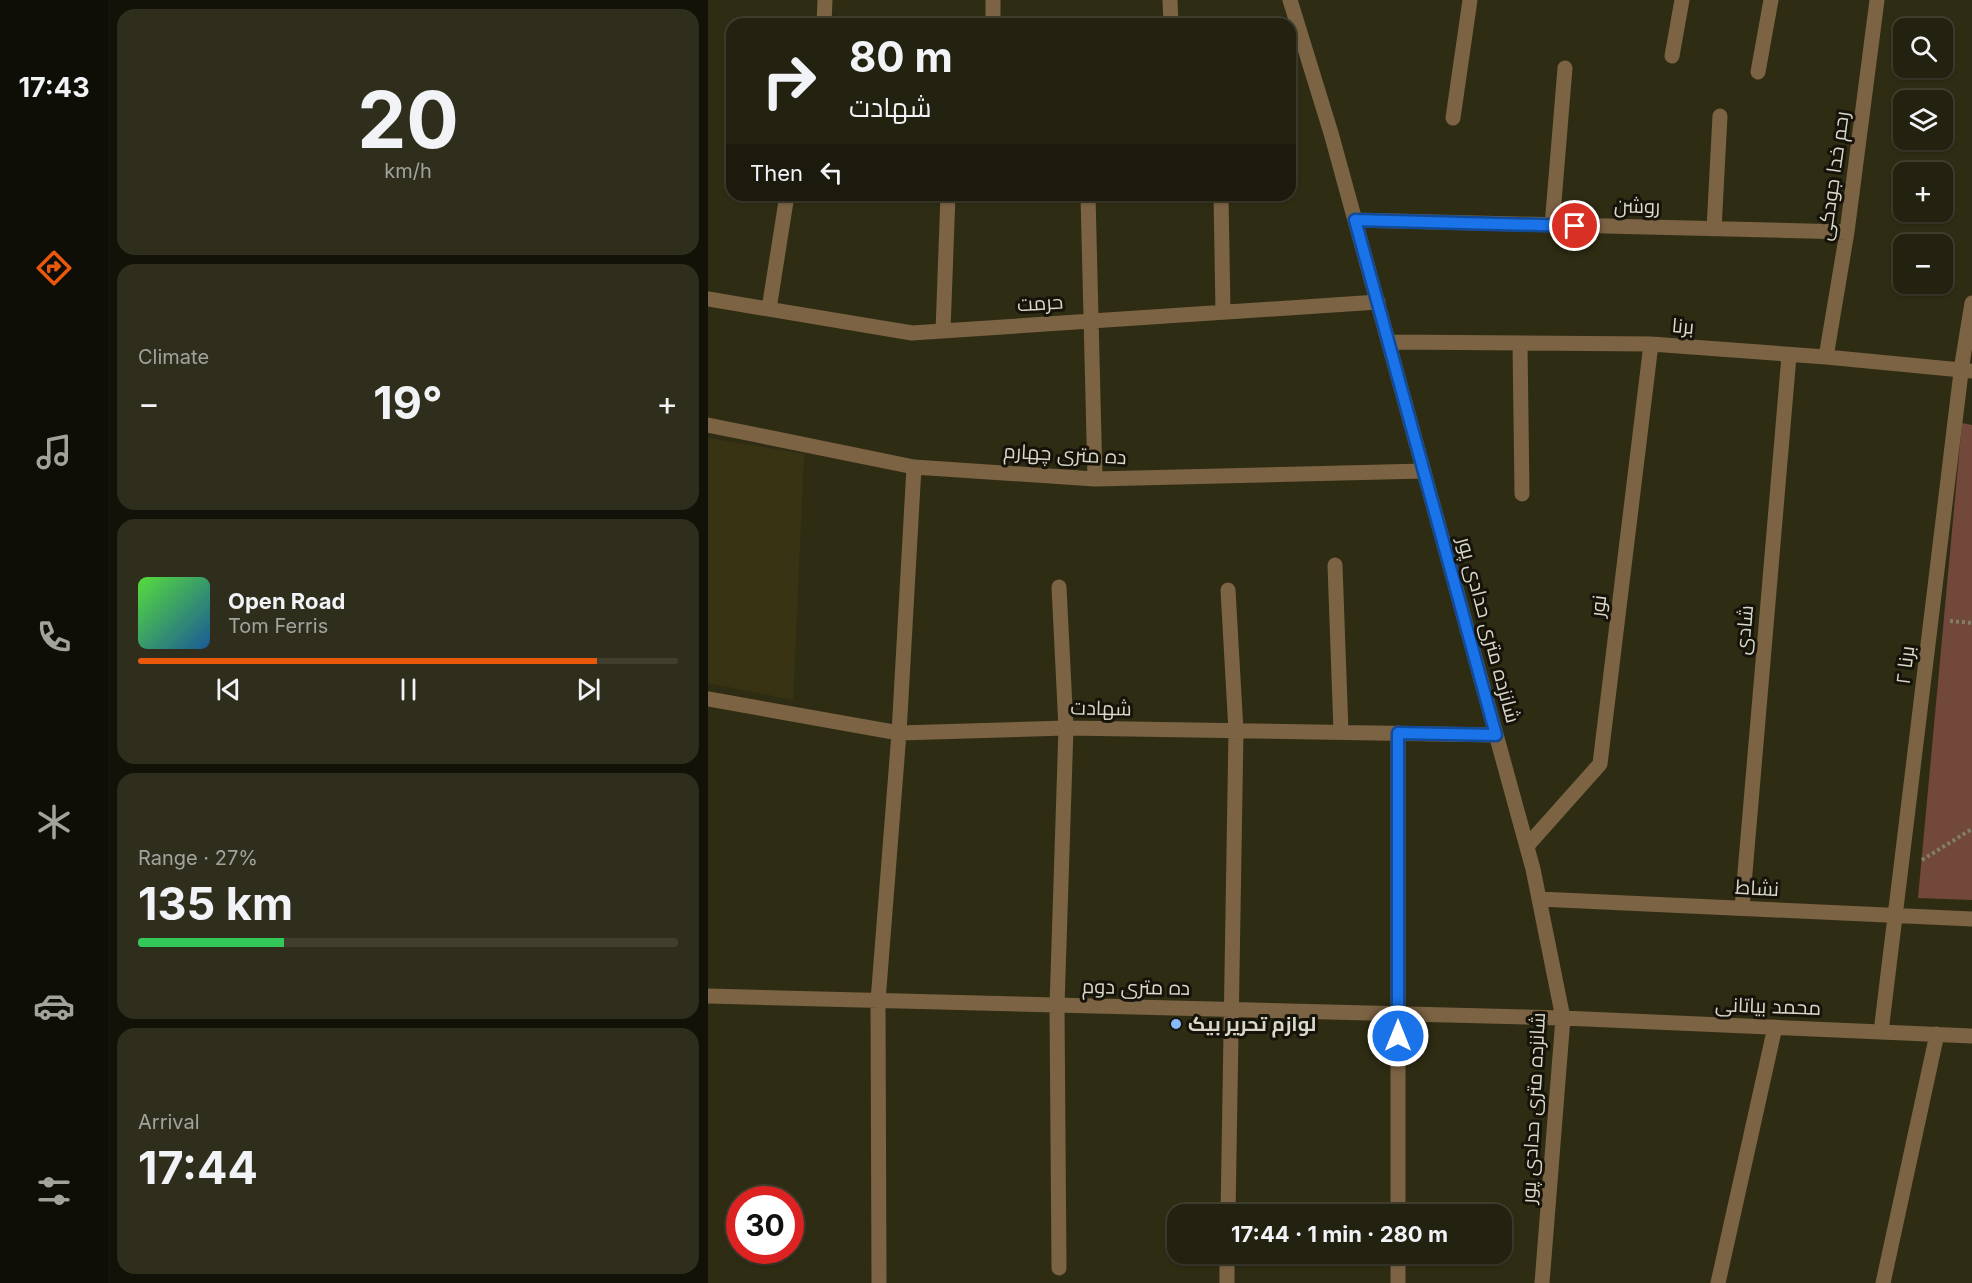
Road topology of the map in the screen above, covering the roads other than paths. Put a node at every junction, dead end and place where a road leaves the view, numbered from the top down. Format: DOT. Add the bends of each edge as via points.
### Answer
graph roads {
  1 [pos="825,0"];
  2 [pos="1170,0"];
  3 [pos="1290,0"];
  4 [pos="1470,0"];
  5 [pos="1682,0"];
  6 [pos="1771,0"];
  7 [pos="1875,0"];
  8 [pos="824,18"];
  9 [pos="1171,18"];
  10 [pos="1296,18"];
  11 [pos="1296,19"];
  12 [pos="1672,56"];
  13 [pos="1565,69"];
  14 [pos="1758,72"];
  15 [pos="1720,116"];
  16 [pos="1453,118"];
  17 [pos="786,201"];
  18 [pos="948,201"];
  19 [pos="1088,201"];
  20 [pos="1221,201"];
  21 [pos="1355,220"];
  22 [pos="1552,226"];
  23 [pos="1714,229"];
  24 [pos="1847,232"];
  25 [pos="708,299"];
  26 [pos="1378,302"];
  27 [pos="1972,303"];
  28 [pos="769,309"];
  29 [pos="1223,312"];
  30 [pos="1090,321"];
  31 [pos="943,331"];
  32 [pos="1389,342"];
  33 [pos="1520,343"];
  34 [pos="1651,344"];
  35 [pos="1789,356"];
  36 [pos="1826,357"];
  37 [pos="1966,370"];
  38 [pos="708,425"];
  39 [pos="915,467"];
  40 [pos="1424,471"];
  41 [pos="1095,479"];
  42 [pos="1522,494"];
  43 [pos="1335,565"];
  44 [pos="1059,587"];
  45 [pos="1228,590"];
  46 [pos="708,699"];
  47 [pos="1066,728"];
  48 [pos="1236,731"];
  49 [pos="1341,732"];
  50 [pos="899,733"];
  51 [pos="1398,733"];
  52 [pos="1496,735"];
  53 [pos="1527,846"];
  54 [pos="1539,899"];
  55 [pos="1742,908"];
  56 [pos="1896,916"];
  57 [pos="1972,919"];
  58 [pos="708,996"];
  59 [pos="878,1001"];
  60 [pos="1058,1006"];
  61 [pos="1233,1010"];
  62 [pos="1398,1014"];
  63 [pos="1563,1018"];
  64 [pos="1775,1027"];
  65 [pos="1881,1032"];
  66 [pos="1937,1034"];
  67 [pos="1972,1036"];
  68 [pos="1228,1204"];
  69 [pos="1398,1204"];
  70 [pos="1227,1264"];
  71 [pos="1398,1264"];
  72 [pos="1059,1268"];
  73 [pos="879,1283"];
  74 [pos="1227,1283"];
  75 [pos="1398,1283"];
  76 [pos="1542,1283"];
  77 [pos="1718,1283"];
  78 [pos="1883,1283"];
  1 -- 8 [label="street"];
  2 -- 9 [label="street"];
  3 -- 10 [label="street, شانزده متری حدادی پور"];
  4 -- 16 [label="street"];
  5 -- 12 [label="street"];
  6 -- 14 [label="street"];
  7 -- 24 [label="street, رحم خدا جودکی"];
  11 -- 21 [label="street, شانزده متری حدادی پور"];
  13 -- 22 [label="street"];
  15 -- 23 [label="street"];
  17 -- 28 [label="street"];
  18 -- 31 [label="street"];
  19 -- 30 [label="street"];
  20 -- 29 [label="street"];
  21 -- 22 [label="street, روشن"];
  21 -- 26 [label="street, شانزده متری حدادی پور"];
  22 -- 23 [label="street, روشن"];
  23 -- 24 [label="street, روشن"];
  24 -- 36 [label="street, رحم خدا جودکی"];
  25 -- 28 [label="street, حرمت"];
  26 -- 29 [label="street, حرمت"];
  26 -- 32 [label="street, شانزده متری حدادی پور"];
  27 -- 37 [label="street, برنا ۲"];
  28 -- 31 [label="street, حرمت" via="912,333"];
  29 -- 30 [label="street, حرمت"];
  30 -- 31 [label="street, حرمت"];
  30 -- 41 [label="street"];
  32 -- 33 [label="street, برنا"];
  32 -- 40 [label="street, شانزده متری حدادی پور"];
  33 -- 34 [label="street, برنا"];
  33 -- 42 [label="street"];
  34 -- 35 [label="street, برنا"];
  34 -- 53 [label="street, نور" via="1600,764"];
  35 -- 36 [label="street, برنا"];
  35 -- 55 [label="street, شادی"];
  36 -- 37 [label="street, برنا"];
  37 -- 56 [label="street, برنا ۲"];
  38 -- 39 [label="street, ده متری چهارم"];
  39 -- 41 [label="street, ده متری چهارم"];
  39 -- 50 [label="street"];
  40 -- 41 [label="street, ده متری چهارم"];
  40 -- 52 [label="street, شانزده متری حدادی پور"];
  43 -- 49 [label="street"];
  44 -- 47 [label="street"];
  45 -- 48 [label="street"];
  46 -- 50 [label="street, شهادت"];
  47 -- 48 [label="street, شهادت"];
  47 -- 50 [label="street, شهادت"];
  47 -- 60 [label="street"];
  48 -- 49 [label="street, شهادت"];
  48 -- 61 [label="street"];
  49 -- 51 [label="street, شهادت"];
  50 -- 59 [label="street"];
  51 -- 52 [label="street, شهادت"];
  51 -- 62 [label="street"];
  52 -- 53 [label="street, شانزده متری حدادی پور"];
  53 -- 54 [label="street, شانزده متری حدادی پور"];
  54 -- 55 [label="street, نشاط"];
  54 -- 63 [label="street, شانزده متری حدادی پور"];
  55 -- 56 [label="street, نشاط"];
  56 -- 57 [label="street, نشاط"];
  56 -- 65 [label="street, برنا ۲"];
  58 -- 59 [label="street, ده متری دوم"];
  59 -- 60 [label="street, ده متری دوم"];
  59 -- 73 [label="street"];
  60 -- 61 [label="street, ده متری دوم"];
  60 -- 72 [label="street"];
  61 -- 62 [label="street, ده متری دوم"];
  61 -- 68 [label="street"];
  62 -- 63 [label="street, ده متری دوم"];
  62 -- 69 [label="street"];
  63 -- 64 [label="street, محمد بیاتانی"];
  63 -- 76 [label="street, شانزده متری حدادی پور"];
  64 -- 65 [label="street, محمد بیاتانی"];
  64 -- 77 [label="street"];
  65 -- 66 [label="street, محمد بیاتانی"];
  66 -- 67 [label="street, محمد بیاتانی"];
  66 -- 78 [label="street"];
  70 -- 74 [label="street"];
  71 -- 75 [label="street"];
}
